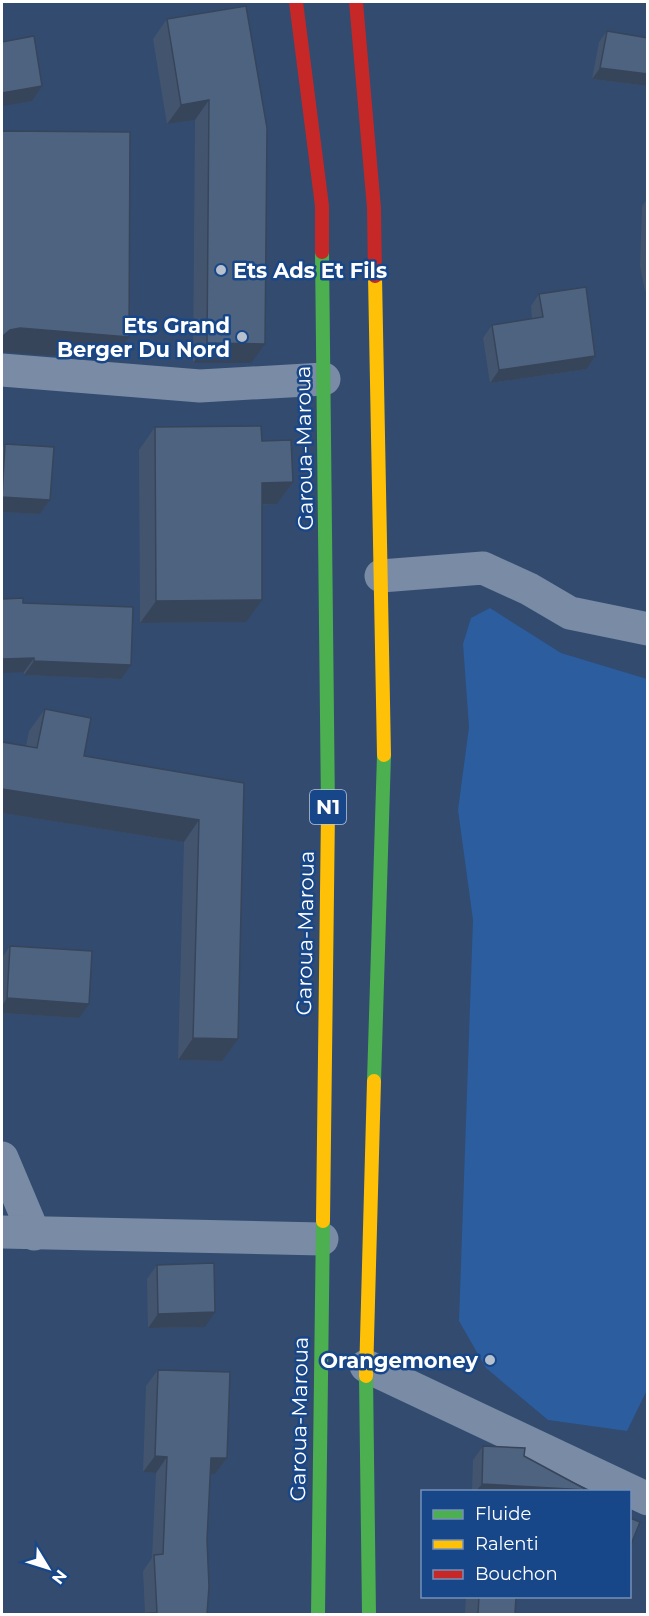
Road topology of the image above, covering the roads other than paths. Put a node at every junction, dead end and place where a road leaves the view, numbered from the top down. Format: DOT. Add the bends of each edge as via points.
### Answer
graph roads {
  1 [pos="297,2"];
  2 [pos="356,2"];
  3 [pos="2,370"];
  4 [pos="324,379"];
  5 [pos="381,576"];
  6 [pos="648,629"];
  7 [pos="2,1158"];
  8 [pos="2,1232"];
  9 [pos="34,1234"];
  10 [pos="322,1239"];
  11 [pos="366,1366"];
  12 [pos="629,1490"];
  13 [pos="631,1491"];
  14 [pos="648,1499"];
  15 [pos="318,1614"];
  16 [pos="369,1614"];
  1 -- 4 [label="highway, Garoua-Maroua / N1" via="322,206"];
  2 -- 5 [label="highway" via="374,208"];
  3 -- 4 [label="street" via="200,386"];
  4 -- 10 [label="highway, Garoua-Maroua / N1" via="329,752"];
  5 -- 6 [label="street" via="483,568 570,613"];
  5 -- 11 [label="highway" via="384,761"];
  7 -- 9 [label="street"];
  8 -- 9 [label="street"];
  9 -- 10 [label="street"];
  10 -- 15 [label="highway, Garoua-Maroua / N1"];
  11 -- 12 [label="street"];
  11 -- 16 [label="highway"];
  13 -- 14 [label="street"];
}
